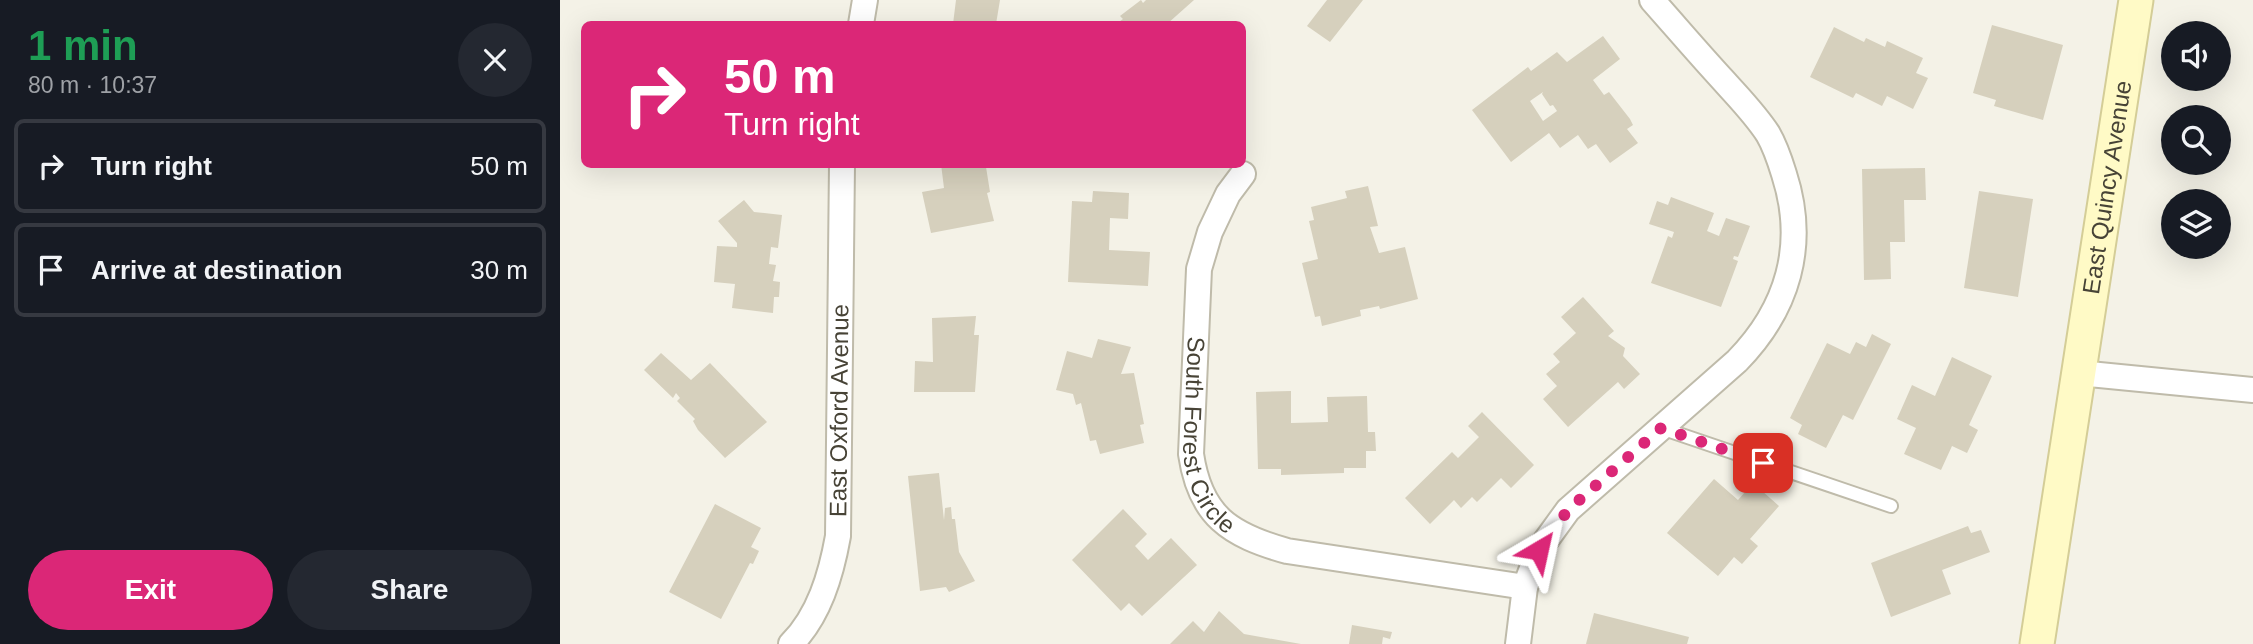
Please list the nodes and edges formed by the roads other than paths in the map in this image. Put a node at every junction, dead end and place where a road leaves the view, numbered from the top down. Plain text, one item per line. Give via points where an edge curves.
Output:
1 (864, 0) edge
2 (1652, 0) edge
3 (2136, 0) edge
4 (861, 21) edge
5 (842, 168) edge
6 (1243, 174) dead end
7 (2079, 373) junction
8 (2253, 390) edge
9 (1661, 428) junction
10 (1891, 506) dead end
11 (1525, 587) junction
12 (791, 644) edge
13 (1518, 644) edge
14 (2037, 644) edge

1 - 4 street
2 - 9 street via 1769,136 1793,212 1790,275 1775,312 1757,341
3 - 7 street, East Quincy Avenue
5 - 12 street, East Oxford Avenue via 838,536 822,596
6 - 11 street, South Forest Circle via 1210,232 1199,269 1191,454 1207,503 1238,533 1287,551
7 - 8 street
7 - 14 street, East Quincy Avenue
9 - 10 lane
9 - 11 street via 1568,510 1539,550
11 - 13 street

